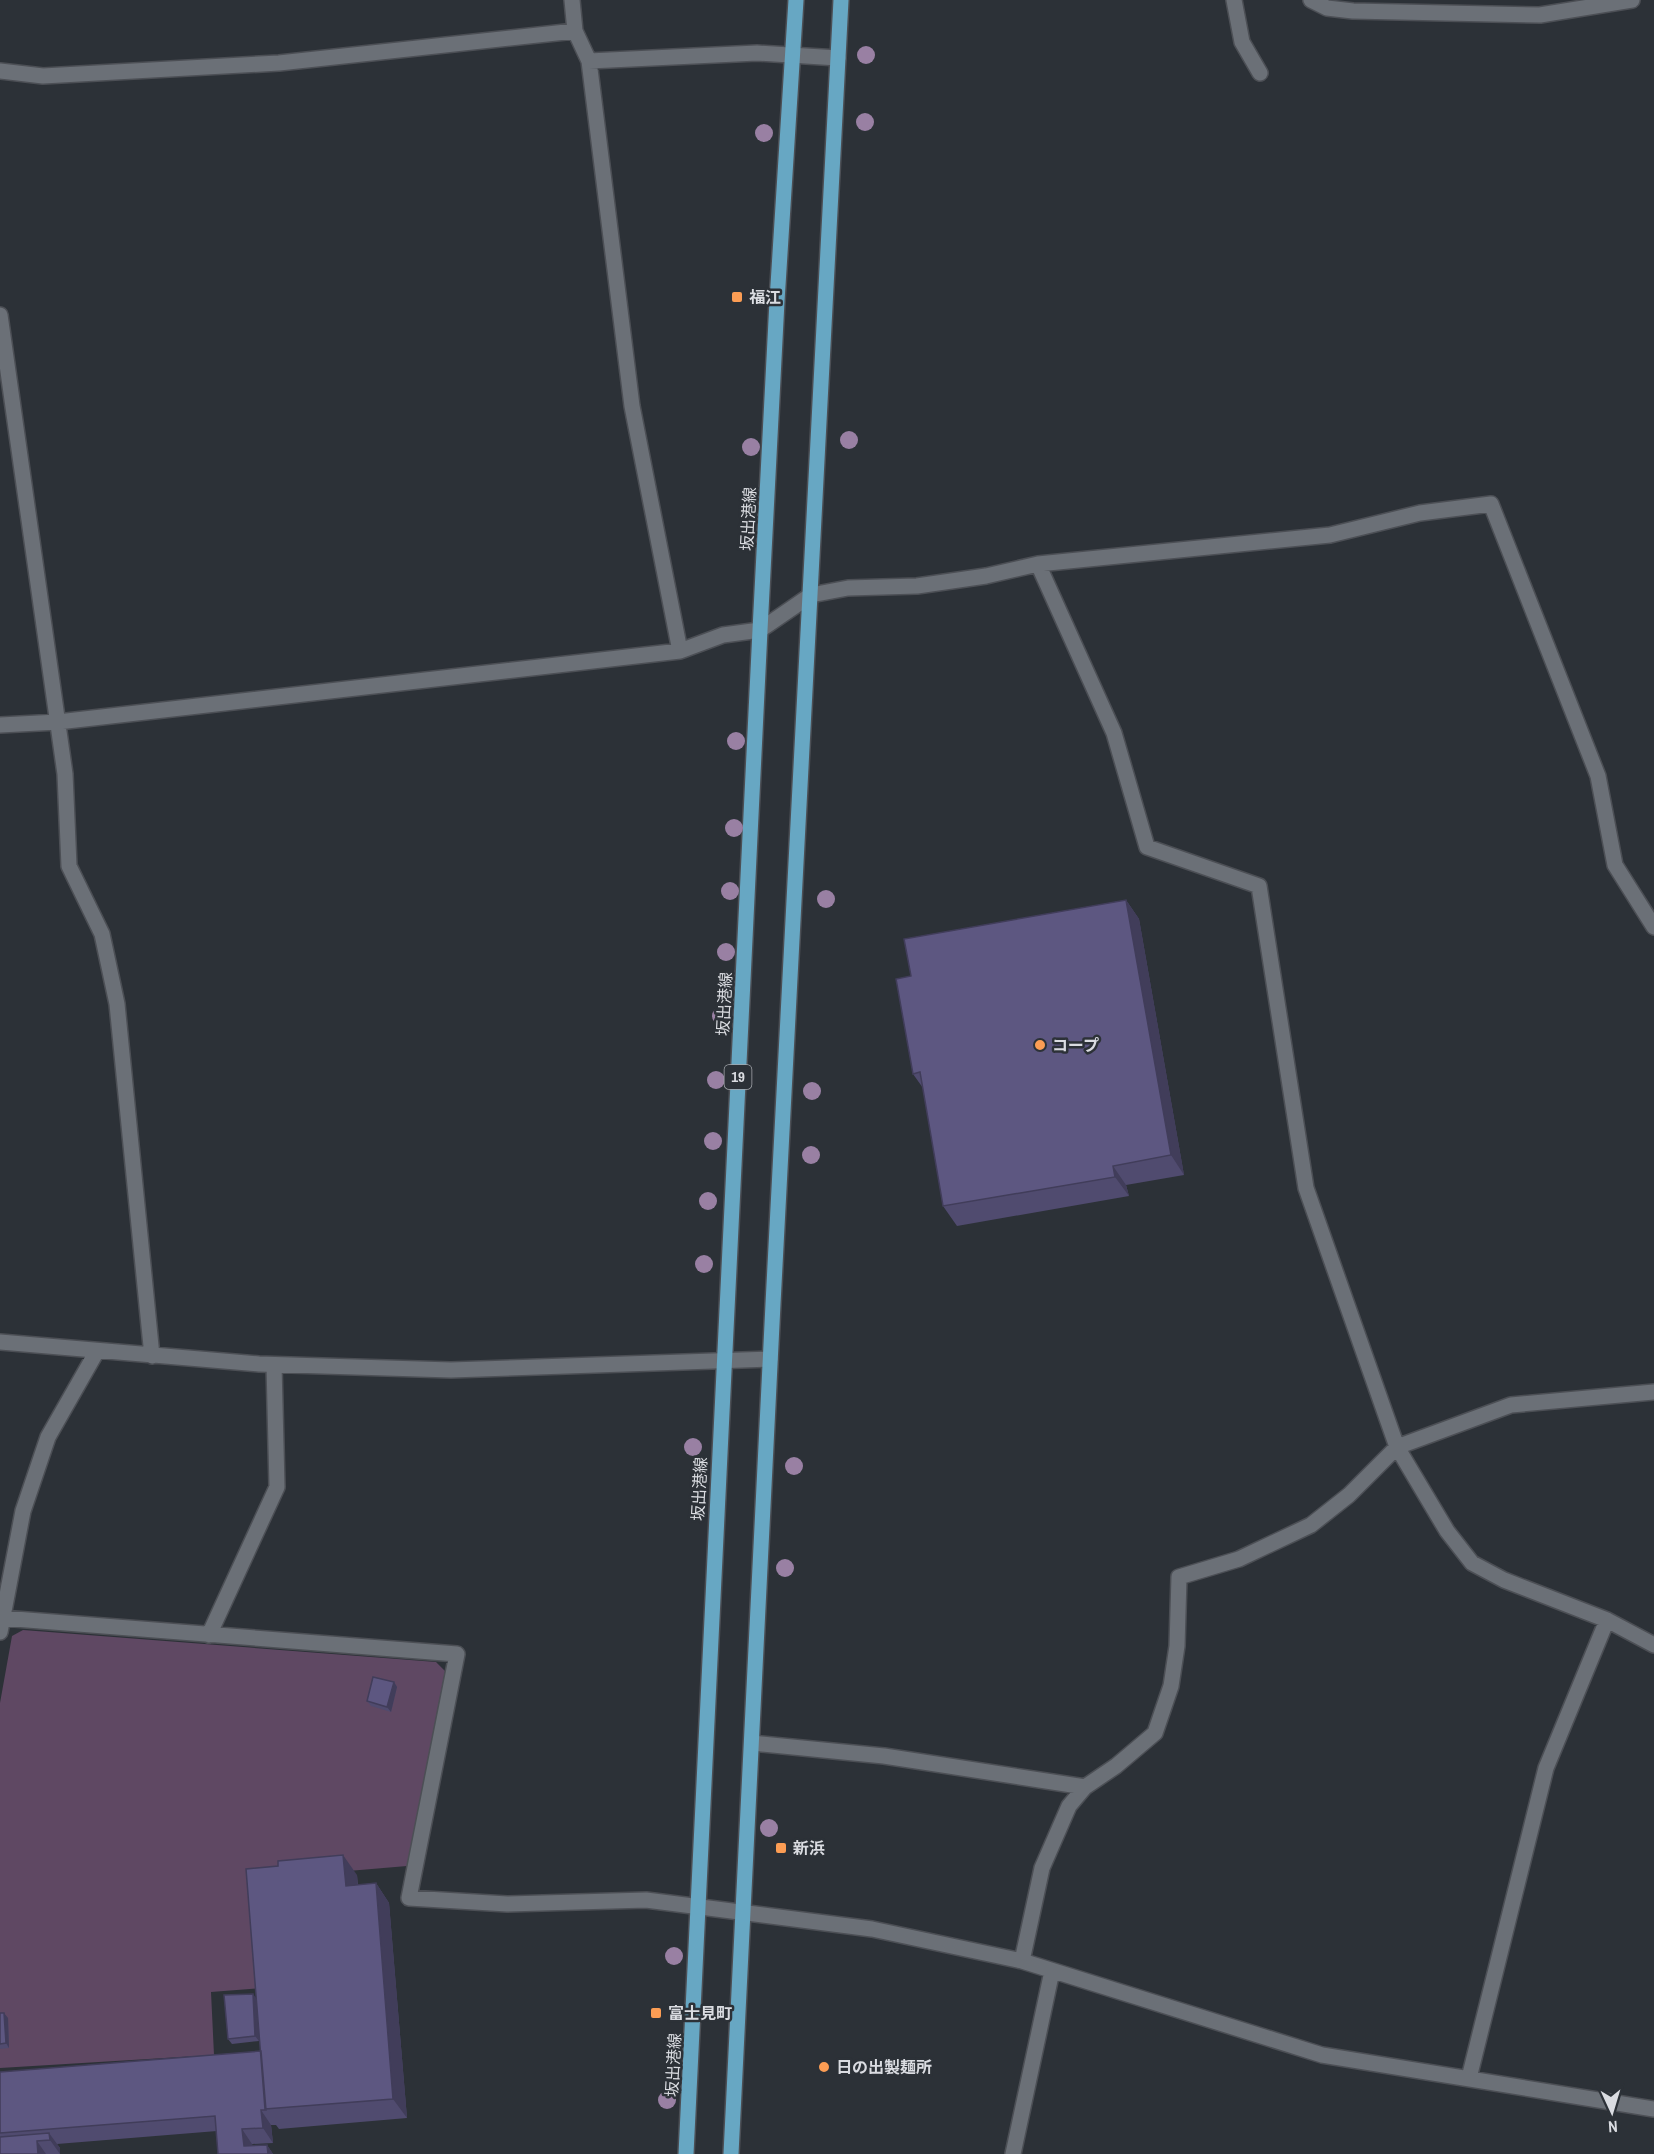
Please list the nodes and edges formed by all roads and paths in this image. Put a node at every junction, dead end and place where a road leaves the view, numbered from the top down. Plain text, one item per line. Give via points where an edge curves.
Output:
1 (572, 0) edge
2 (796, 0) edge
3 (841, 0) edge
4 (1234, 0) edge
5 (1311, 0) edge
6 (1632, 0) edge
7 (575, 31) junction
8 (794, 57) junction
9 (838, 58) junction
10 (590, 61) junction
11 (0, 71) edge
12 (1260, 73) dead end
13 (0, 315) edge
14 (1038, 564) junction
15 (811, 595) junction
16 (760, 630) junction
17 (680, 651) junction
18 (58, 722) junction
19 (0, 725) edge
20 (1654, 927) edge
21 (0, 1342) edge
22 (97, 1351) junction
23 (152, 1356) junction
24 (770, 1359) junction
25 (724, 1360) junction
26 (274, 1365) junction
27 (1654, 1392) edge
28 (1397, 1447) junction
29 (1607, 1620) junction
30 (1, 1625) edge
31 (208, 1635) junction
32 (1654, 1645) edge
33 (752, 1743) junction
34 (1084, 1787) junction
35 (697, 1907) junction
36 (743, 1913) junction
37 (1022, 1961) junction
38 (1052, 1971) junction
39 (1469, 2078) junction
40 (1654, 2109) edge
41 (686, 2154) edge
42 (731, 2154) edge
43 (1012, 2154) edge

1 - 7 street
2 - 8 main road, 坂出港線 / 19
3 - 9 main road
4 - 12 street via 1242,42
5 - 6 street via 1327,8 1353,11 1540,15
7 - 10 street
7 - 11 street via 279,63 43,76
8 - 9 street
8 - 10 street via 757,53
8 - 16 main road, 坂出港線 / 19
9 - 15 main road
10 - 17 street via 632,406
13 - 18 street
14 - 15 street via 940,583 848,588
14 - 20 street via 1330,535 1420,513 1491,504 1598,776 1615,865
14 - 28 street via 1114,733 1147,847 1259,886 1306,1188
15 - 16 street
15 - 24 main road
16 - 17 street via 723,635
16 - 25 main road, 坂出港線 / 19
17 - 18 street
18 - 19 street
18 - 23 street via 65,774 69,866 102,934 117,1004
21 - 22 street
22 - 23 street
22 - 30 street via 48,1437 23,1511
23 - 26 street
24 - 25 street
24 - 33 main road
25 - 26 street via 451,1370
25 - 35 main road, 坂出港線 / 19
26 - 31 street via 277,1487
27 - 28 street via 1511,1405
28 - 29 street via 1447,1531 1472,1563 1504,1580
28 - 34 street via 1349,1495 1311,1525 1239,1559 1179,1577 1178,1646 1171,1686 1155,1734
29 - 32 street
29 - 39 street via 1546,1768
30 - 31 street
31 - 35 street via 457,1653 408,1898 507,1904 646,1900
33 - 34 street via 884,1756
33 - 36 main road
34 - 37 street via 1070,1806 1042,1868
35 - 36 street
35 - 41 main road, 坂出港線 / 19
36 - 37 street via 872,1929
36 - 42 main road
37 - 38 street
38 - 39 street via 1322,2055
38 - 43 street
39 - 40 street

